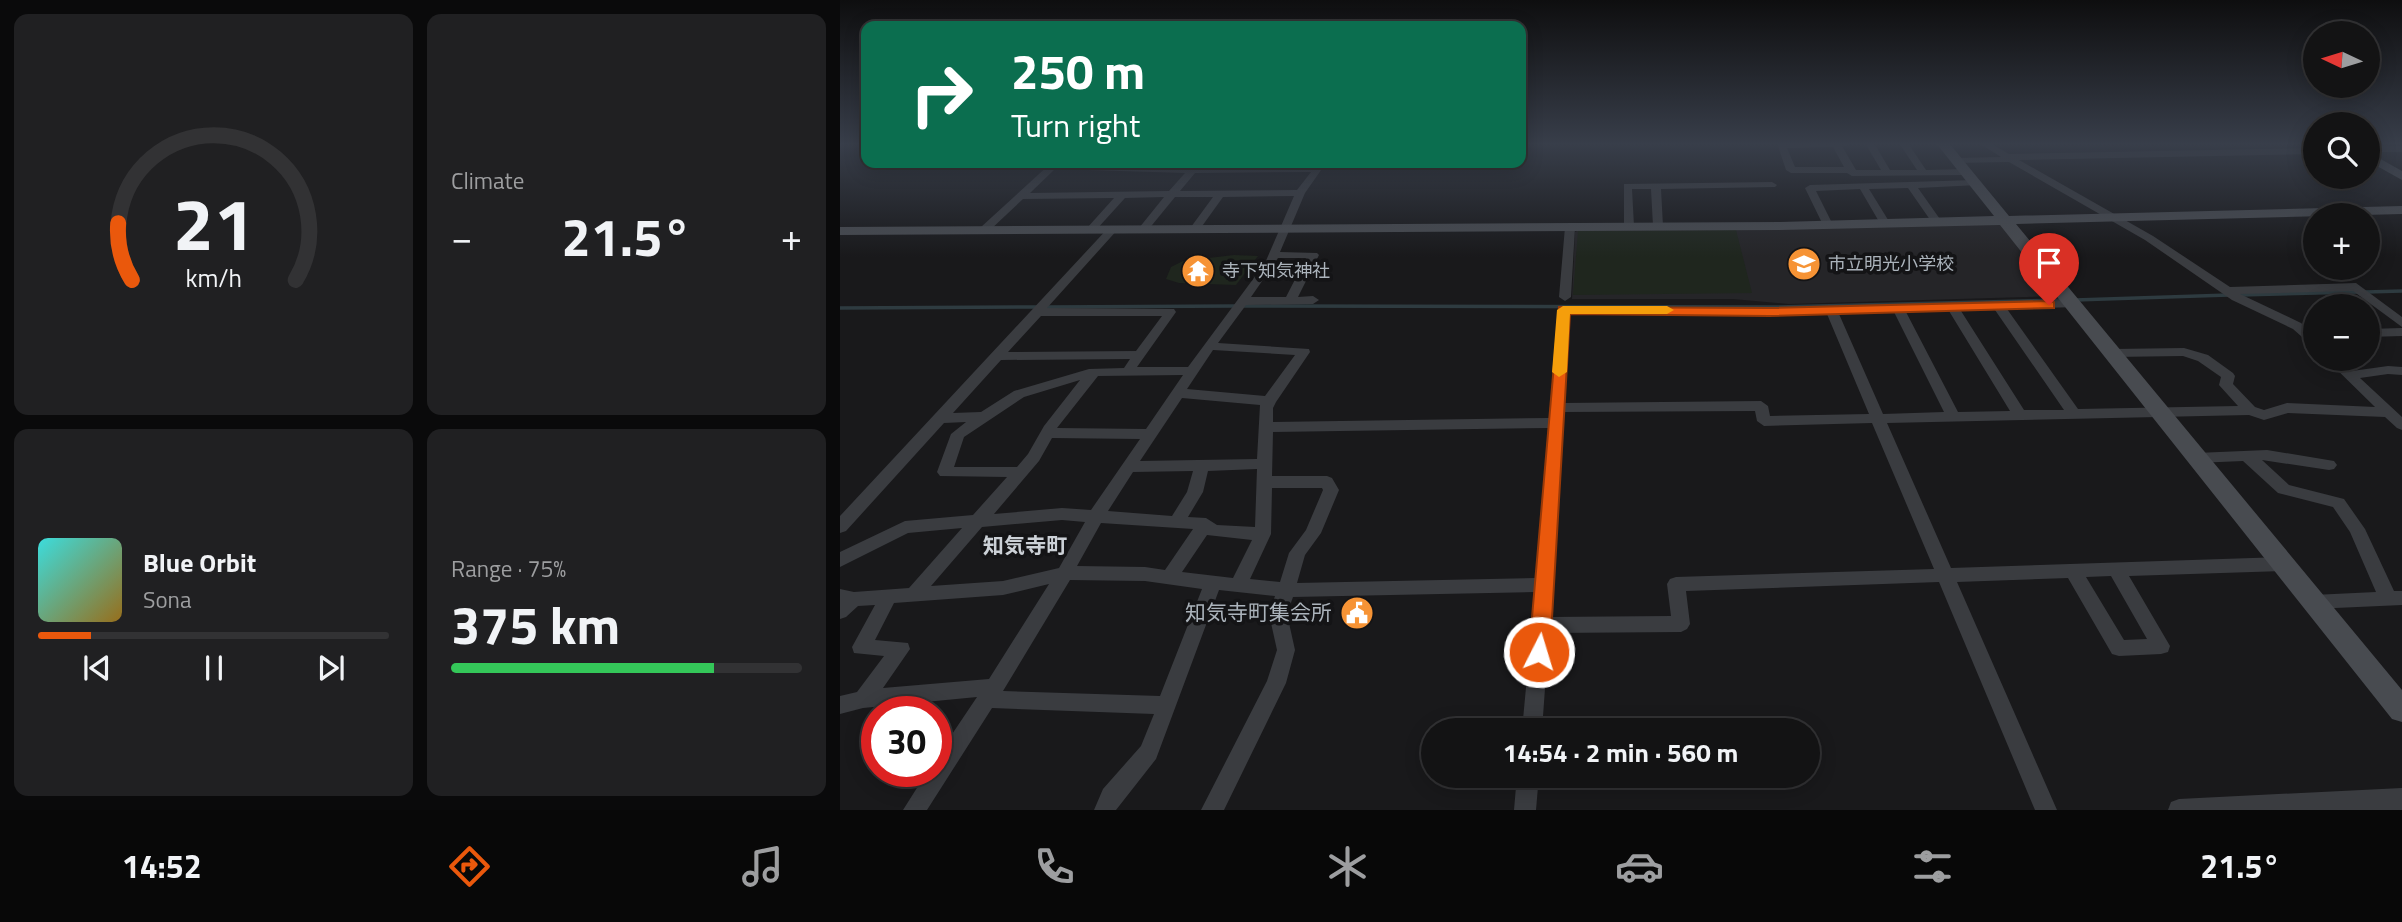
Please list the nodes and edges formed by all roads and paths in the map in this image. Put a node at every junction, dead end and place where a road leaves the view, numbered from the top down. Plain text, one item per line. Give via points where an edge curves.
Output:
1 (1036, 181) edge
2 (1184, 181) edge
3 (1309, 181) edge
4 (1929, 181) edge
5 (1973, 181) edge
6 (2048, 181) edge
7 (1772, 185) dead end
8 (1911, 185) junction
9 (1656, 186) junction
10 (1863, 187) junction
11 (1221, 193) junction
12 (1300, 193) junction
13 (1172, 194) junction
14 (1122, 195) junction
15 (1020, 196) junction
16 (2402, 210) edge
17 (2113, 217) junction
18 (2006, 220) junction
19 (1937, 222) junction
20 (1885, 223) junction
21 (1828, 225) junction
22 (1629, 226) junction
23 (1658, 226) junction
24 (1196, 227) junction
25 (1570, 227) junction
26 (1092, 228) junction
27 (1114, 228) junction
28 (1144, 228) junction
29 (1283, 228) junction
30 (985, 229) junction
31 (840, 231) edge
32 (1274, 256) junction
33 (2230, 294) junction
34 (1565, 297) dead end
35 (1290, 300) junction
36 (1313, 300) dead end
37 (2072, 301) junction
38 (1239, 305) junction
39 (1998, 305) junction
40 (1953, 306) junction
41 (1041, 308) junction
42 (1898, 308) junction
43 (1831, 310) junction
44 (2402, 323) edge
45 (2303, 330) edge
46 (2402, 332) edge
47 (2380, 333) edge
48 (1209, 346) junction
49 (2113, 352) junction
50 (1139, 355) junction
51 (998, 356) junction
52 (1193, 371) junction
53 (2345, 371) edge
54 (2402, 371) edge
55 (1094, 372) junction
56 (1128, 372) junction
57 (2348, 374) junction
58 (1178, 393) junction
59 (1269, 401) junction
60 (2159, 410) junction
61 (2250, 410) junction
62 (2386, 412) junction
63 (2074, 414) junction
64 (2020, 415) junction
65 (1557, 416) junction
66 (984, 417) junction
67 (1954, 417) junction
68 (941, 418) junction
69 (1877, 419) junction
70 (2402, 425) edge
71 (1266, 427) junction
72 (1047, 433) junction
73 (1151, 434) junction
74 (2246, 455) junction
75 (2196, 458) junction
76 (1202, 464) junction
77 (2329, 465) dead end
78 (1128, 467) junction
79 (1020, 472) junction
80 (1265, 473) junction
81 (1096, 516) junction
82 (1178, 520) junction
83 (978, 521) junction
84 (1206, 524) junction
85 (840, 527) edge
86 (1263, 534) junction
87 (841, 562) edge
88 (2283, 564) junction
89 (2116, 570) junction
90 (2073, 571) junction
91 (1065, 573) junction
92 (1944, 576) junction
93 (1169, 577) junction
94 (1213, 583) junction
95 (1238, 585) junction
96 (1544, 585) junction
97 (1286, 590) junction
98 (913, 595) junction
99 (889, 596) junction
100 (847, 598) edge
101 (2395, 598) edge
102 (2313, 602) junction
103 (840, 612) edge
104 (1542, 625) junction
105 (991, 693) junction
106 (865, 696) edge
107 (927, 696) edge
108 (861, 700) edge
109 (840, 705) edge
110 (1167, 705) junction
111 (2402, 710) edge
112 (1533, 718) edge
113 (1527, 788) edge
114 (2402, 799) edge
115 (914, 810) edge
116 (1105, 810) edge
117 (1212, 810) edge
118 (1525, 810) edge
119 (2046, 810) edge
120 (2179, 810) edge

1 - 15 street
2 - 13 street
3 - 12 street
4 - 8 street
5 - 18 street
6 - 17 street
7 - 9 street
8 - 10 street
8 - 19 street
9 - 22 street via 1627,186
9 - 23 street
10 - 20 street
10 - 21 street via 1810,188
11 - 12 street
11 - 13 street
11 - 24 street
12 - 29 street
13 - 14 street
13 - 28 street
14 - 15 street
14 - 26 street
15 - 30 street
16 - 17 street
17 - 18 street
17 - 33 street
18 - 19 street
18 - 37 street
19 - 20 street
20 - 21 street
21 - 23 street
22 - 23 street
22 - 25 street
24 - 28 street
24 - 29 street
25 - 29 street
25 - 34 street
26 - 27 street
26 - 30 street
27 - 28 street
27 - 41 street
29 - 32 street
30 - 31 street
32 - 35 street via 1313,255
32 - 38 street
33 - 44 street via 2356,287
33 - 45 street
35 - 36 street
35 - 38 street
37 - 39 street
37 - 49 street
38 - 48 street
39 - 40 street
39 - 63 street
40 - 42 street
40 - 64 street
41 - 50 street via 1170,312
41 - 51 street
42 - 43 street
42 - 67 street
43 - 65 street via 1563,310
43 - 69 street
46 - 47 street
48 - 52 street
48 - 59 street via 1304,352
49 - 60 street
49 - 61 street via 2184,352 2203,358 2228,376 2226,385
50 - 51 street
50 - 56 street
51 - 68 street
52 - 56 street
52 - 58 street
53 - 57 street
54 - 57 street
55 - 56 street
55 - 66 street via 1019,394
55 - 72 street
57 - 62 street
58 - 59 street
58 - 73 street
59 - 71 street
60 - 61 street
60 - 63 street
60 - 75 street
61 - 62 street via 2264,415 2287,408
62 - 70 street
63 - 64 street
64 - 67 street
65 - 69 street via 1761,406 1764,421
65 - 71 street
65 - 96 street
66 - 68 street
66 - 79 street via 958,434 945,472
67 - 69 street
68 - 85 street
69 - 92 street
71 - 80 street
72 - 73 street
72 - 79 street
73 - 78 street
74 - 75 street
74 - 77 street via 2285,456
74 - 101 street via 2284,489 2338,503
75 - 88 street
76 - 78 street
76 - 80 street
76 - 82 street via 1195,492
78 - 81 street
79 - 83 street
80 - 86 street
80 - 97 street via 1327,482 1331,490 1313,533 1297,553
81 - 82 street
81 - 83 street
81 - 91 street
82 - 84 street
83 - 87 street via 905,527
83 - 98 street
84 - 86 street via 1213,531
84 - 93 street
86 - 95 street
88 - 89 street
88 - 102 street
89 - 90 street
89 - 90 street via 2161,646 2119,648
90 - 92 street
91 - 93 street
91 - 98 street via 1003,588
91 - 105 street
92 - 104 street via 1676,584 1681,624
92 - 119 street
93 - 94 street
94 - 95 street
94 - 110 street
95 - 97 street
96 - 97 street
96 - 104 street
97 - 117 street via 1279,614 1286,650 1276,683
98 - 99 street
99 - 100 street
99 - 106 street via 861,647 901,649
100 - 103 street
101 - 102 street
102 - 111 street
104 - 112 street
105 - 107 street
105 - 110 street
105 - 115 street
108 - 109 street
110 - 116 street via 1149,752
113 - 118 street
114 - 120 street

